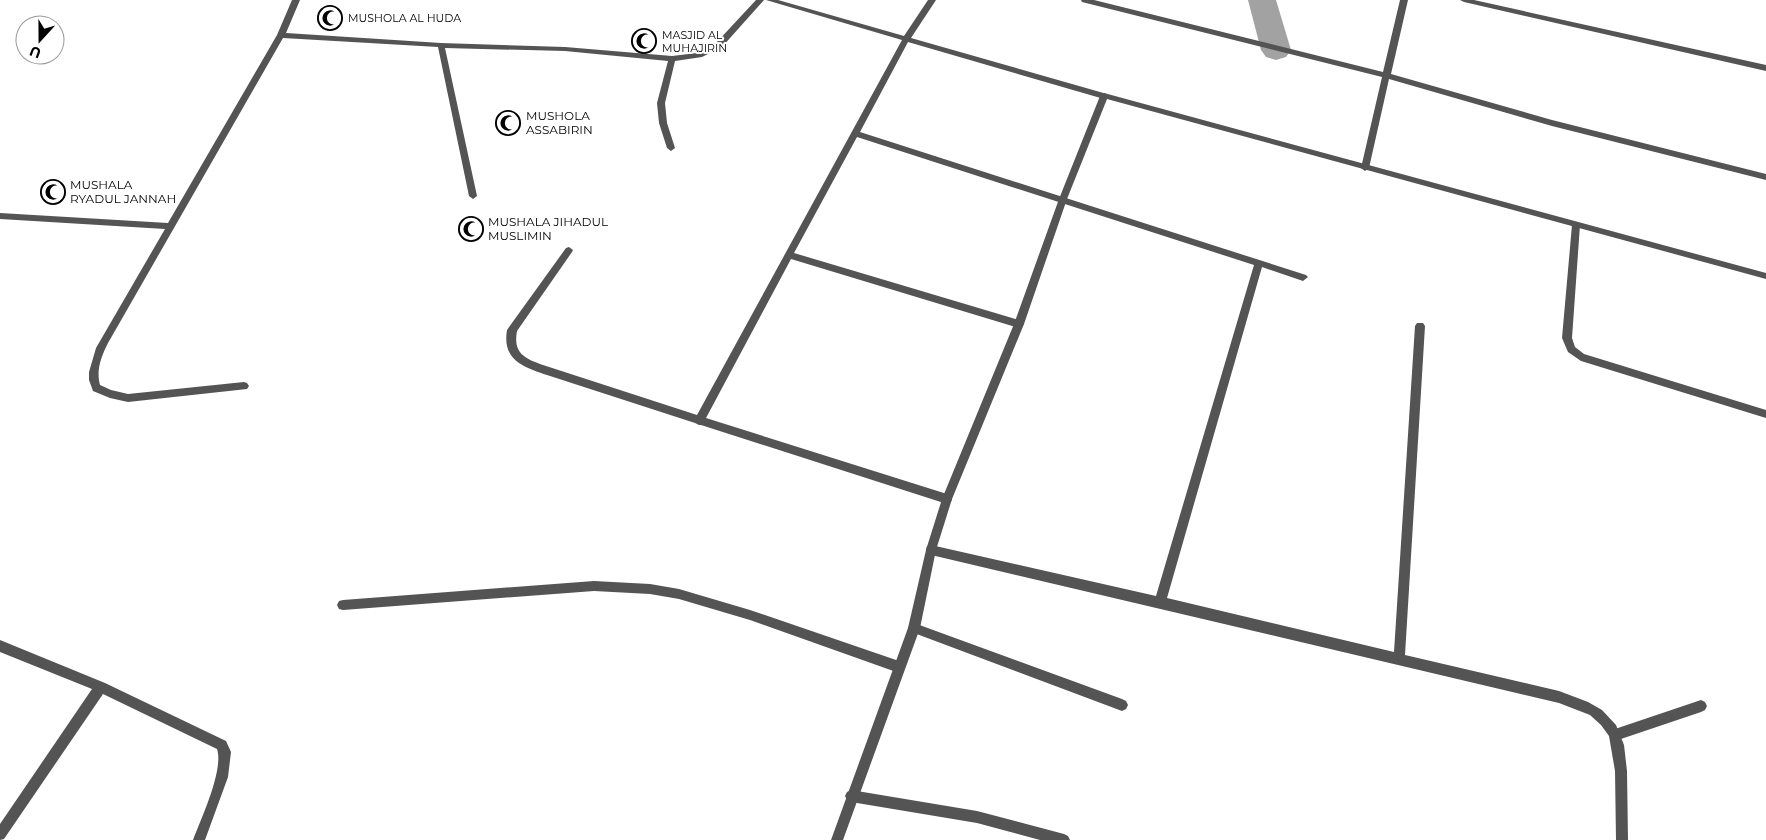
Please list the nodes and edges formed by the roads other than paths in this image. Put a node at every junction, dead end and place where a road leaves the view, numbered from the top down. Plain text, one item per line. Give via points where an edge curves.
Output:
1 (296, 0) edge
2 (760, 0) edge
3 (770, 0) edge
4 (932, 0) edge
5 (1085, 0) edge
6 (1404, 0) edge
7 (1464, 0) edge
8 (281, 35) junction
9 (906, 39) junction
10 (441, 45) junction
11 (672, 59) junction
12 (1766, 68) edge
13 (1387, 76) junction
14 (1104, 96) junction
15 (855, 133) junction
16 (671, 148) dead end
17 (1365, 168) junction
18 (1766, 177) edge
19 (474, 196) dead end
20 (1063, 199) junction
21 (0, 216) edge
22 (1576, 225) junction
23 (170, 226) junction
24 (569, 250) dead end
25 (788, 255) junction
26 (1259, 263) junction
27 (1766, 276) edge
28 (1303, 277) dead end
29 (1019, 324) junction
30 (1420, 326) dead end
31 (244, 386) dead end
32 (1766, 414) edge
33 (698, 420) junction
34 (947, 499) junction
35 (931, 550) junction
36 (1160, 602) junction
37 (343, 605) dead end
38 (914, 628) junction
39 (0, 646) edge
40 (1399, 658) junction
41 (899, 667) junction
42 (101, 686) junction
43 (1122, 705) dead end
44 (1701, 706) dead end
45 (1615, 735) junction
46 (852, 796) junction
47 (0, 835) edge
48 (199, 840) edge
49 (837, 840) edge
50 (1064, 840) edge
51 (1622, 840) edge

1 - 8 street
2 - 11 street via 719,46 699,55
3 - 9 street
4 - 9 street
5 - 13 street
6 - 13 street
7 - 12 street
8 - 10 street
8 - 23 street
9 - 14 street
9 - 15 street
10 - 11 street via 565,49
10 - 19 street
11 - 16 street via 661,103
13 - 17 street
13 - 18 street via 1552,123
14 - 17 street
14 - 20 street
15 - 20 street
15 - 25 street
17 - 22 street
20 - 26 street
20 - 29 street
21 - 23 street
22 - 27 street
22 - 32 street via 1567,338 1574,353
23 - 31 street via 97,354 93,371 96,388 128,398
24 - 33 street via 512,330 509,339 512,350 532,366
25 - 29 street
25 - 33 street
26 - 28 street
26 - 36 street
29 - 34 street
30 - 40 street
33 - 34 street
34 - 35 street
35 - 36 street
35 - 38 street
36 - 40 street
37 - 41 street via 594,586 650,589 750,615
38 - 41 street
38 - 43 street
39 - 42 street
40 - 45 street via 1558,697 1596,713
41 - 46 street
42 - 47 street
42 - 48 street via 225,748 222,776
44 - 45 street
45 - 51 street via 1620,761
46 - 49 street
46 - 50 street via 977,817

